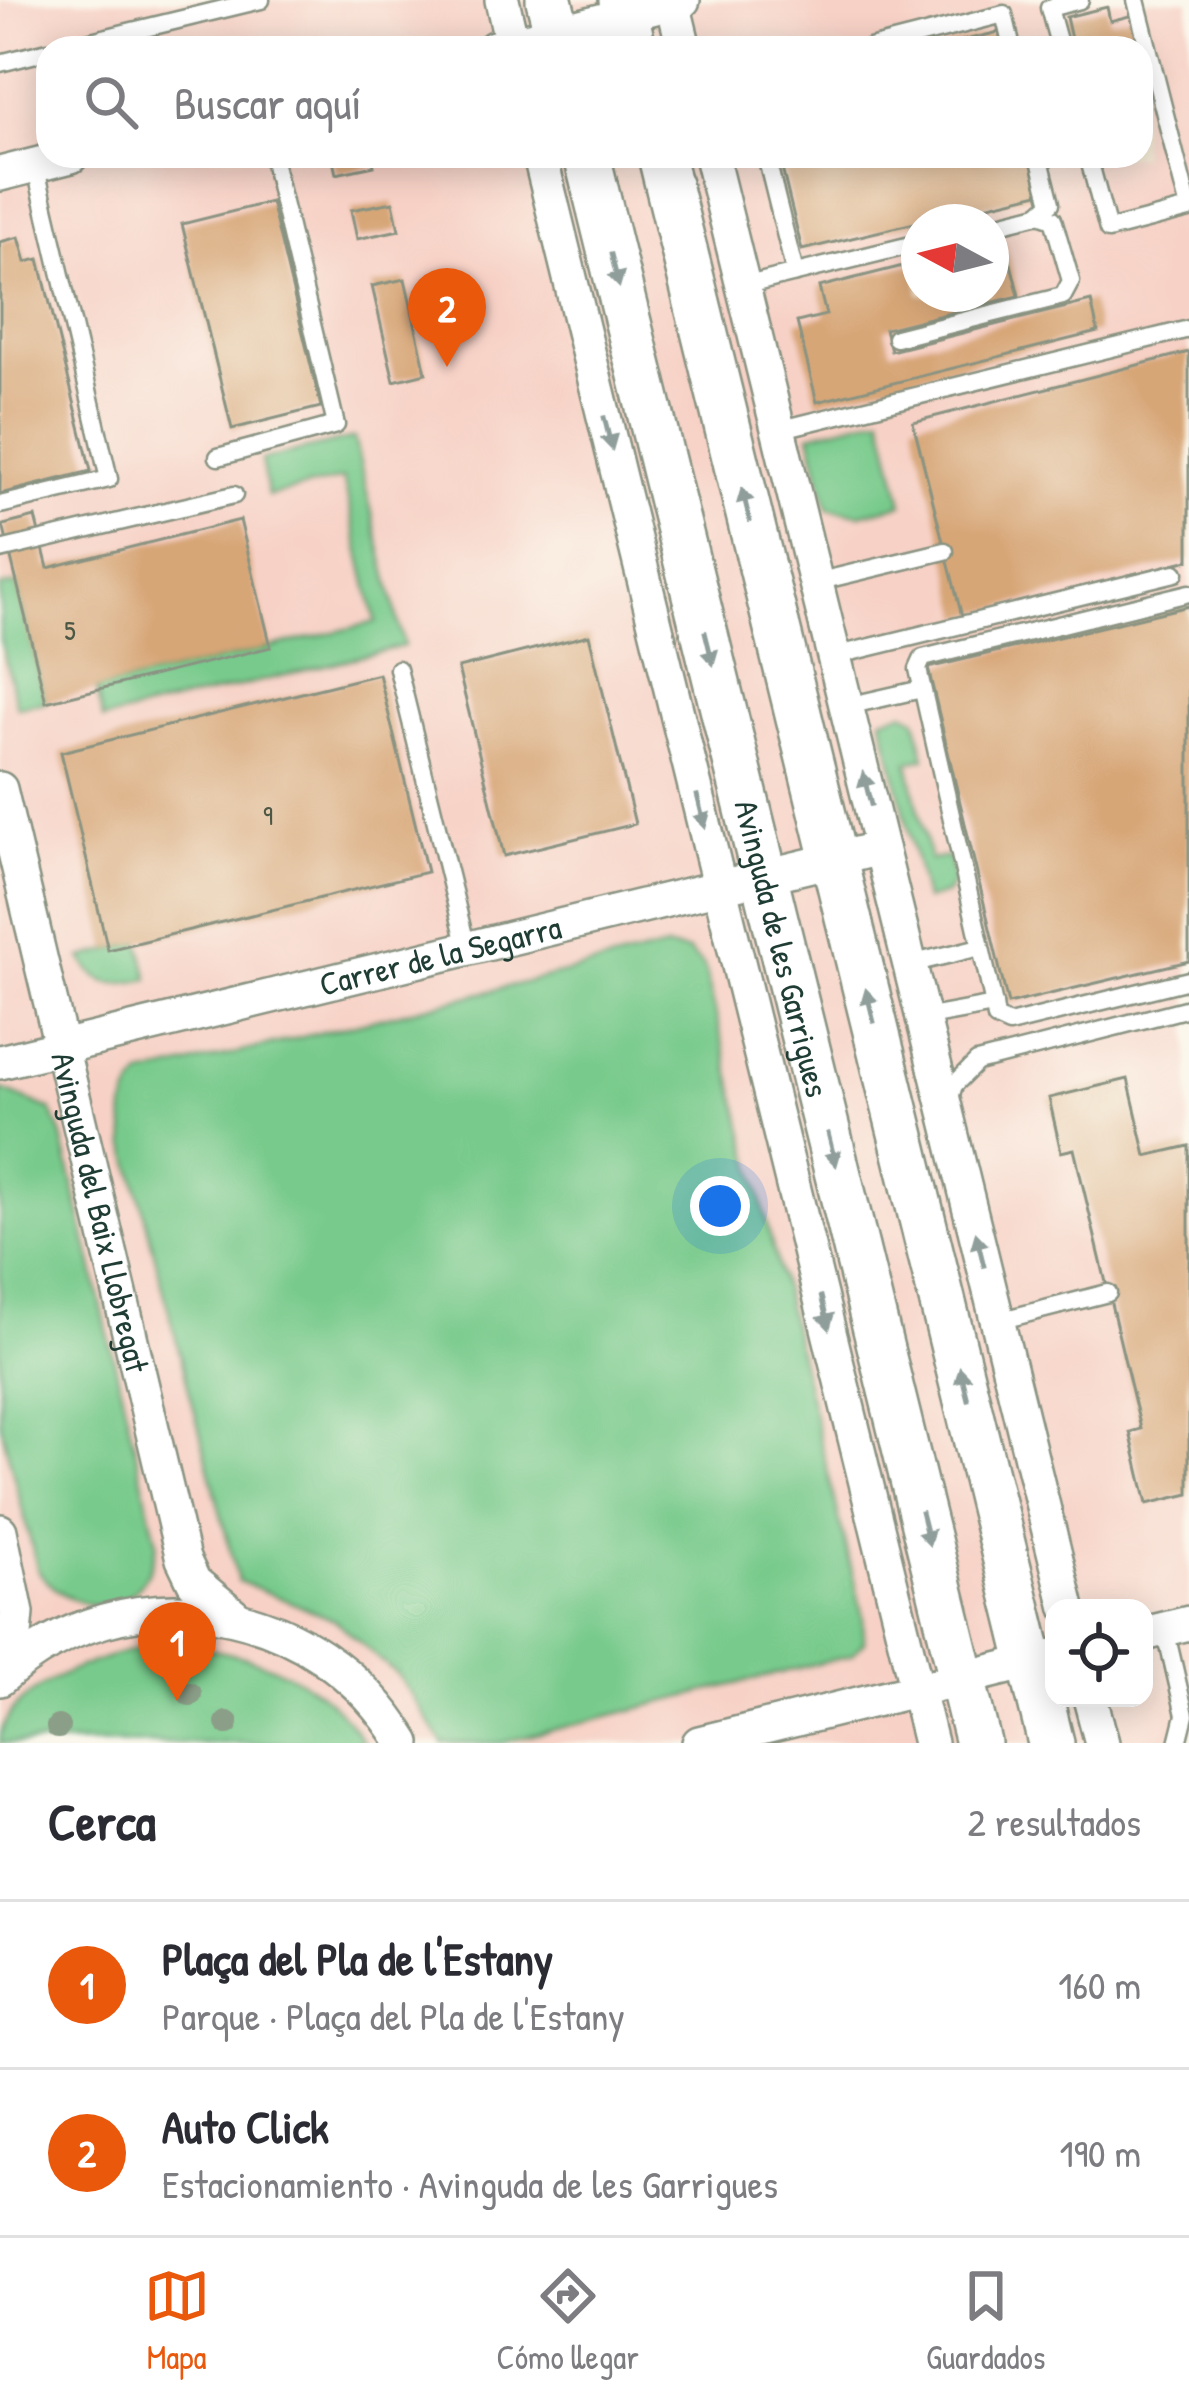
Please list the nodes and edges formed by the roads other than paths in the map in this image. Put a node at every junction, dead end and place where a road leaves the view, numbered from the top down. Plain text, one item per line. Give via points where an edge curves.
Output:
1 (261, 0) edge
2 (502, 0) edge
3 (1080, 0) edge
4 (1136, 0) edge
5 (678, 1) edge
6 (627, 21) edge
7 (556, 27) edge
8 (112, 36) edge
9 (505, 36) edge
10 (682, 36) edge
11 (917, 36) edge
12 (1009, 36) edge
13 (1057, 36) edge
14 (1145, 36) edge
15 (36, 54) edge
16 (0, 63) edge
17 (1153, 67) edge
18 (35, 165) joint
19 (275, 168) edge
20 (543, 168) edge
21 (590, 168) edge
22 (664, 168) edge
23 (714, 168) edge
24 (769, 168) edge
25 (1042, 168) edge
26 (1091, 168) edge
27 (0, 174) edge
28 (1039, 214) junction
29 (1009, 222) edge
30 (901, 247) edge
31 (795, 273) junction
32 (743, 286) junction
33 (1189, 329) edge
34 (896, 338) dead end
35 (778, 430) junction
36 (218, 458) dead end
37 (234, 495) dead end
38 (0, 505) edge
39 (0, 550) edge
40 (945, 551) dead end
41 (1175, 573) dead end
42 (816, 582) junction
43 (1189, 593) edge
44 (834, 656) junction
45 (398, 669) dead end
46 (922, 688) junction
47 (847, 706) junction
48 (0, 789) edge
49 (881, 848) junction
50 (833, 860) junction
51 (764, 876) junction
52 (720, 887) junction
53 (980, 946) junction
54 (467, 948) junction
55 (910, 964) junction
56 (1189, 980) edge
57 (994, 1005) junction
58 (1189, 1008) edge
59 (923, 1018) junction
60 (62, 1046) junction
61 (0, 1062) edge
62 (946, 1110) junction
63 (1108, 1293) dead end
64 (998, 1321) junction
65 (0, 1532) edge
66 (1066, 1599) edge
67 (234, 1615) junction
68 (1166, 1628) edge
69 (1042, 1659) edge
70 (6, 1674) edge
71 (962, 1679) junction
72 (918, 1690) junction
73 (1092, 1707) edge
74 (1187, 1714) edge
75 (404, 1743) edge
76 (699, 1743) edge
77 (930, 1743) edge
78 (978, 1743) edge
79 (1051, 1743) edge
80 (1102, 1743) edge
81 (1178, 1743) edge

1 - 8 lane
2 - 9 street
3 - 13 lane via 1049,8
4 - 14 lane
5 - 6 street
5 - 10 street
6 - 7 street
11 - 12 lane via 1004,14
15 - 16 lane
17 - 26 lane via 1189,209 1108,230
18 - 27 street
18 - 38 lane via 109,479
19 - 36 lane via 336,425
20 -> 52 street, Avinguda de les Garrigues
21 -> 51 street, Avinguda de les Garrigues
50 -> 22 street
23 - 32 street
24 - 31 lane
25 - 28 lane via 1051,203
28 - 29 lane
28 - 34 lane via 1053,219 1070,281 1063,296
30 - 31 lane
31 - 32 lane
32 - 35 street
33 - 35 lane
35 - 42 street
37 - 39 lane
40 - 42 lane
41 - 44 lane
42 - 44 street
43 - 46 lane via 923,658
44 - 47 street
45 - 54 lane
46 - 47 lane
46 - 53 lane
49 -> 47 street
48 - 60 street, Avinguda del Baix Llobregat
49 - 50 street, Carrer de la Segarra
49 - 55 street
50 - 51 street, Carrer de la Segarra
69 -> 50 street
51 - 52 street, Carrer de la Segarra
51 -> 71 street, Avinguda de les Garrigues
52 - 54 street, Carrer de la Segarra
52 -> 72 street, Avinguda de les Garrigues
53 - 55 lane
53 - 57 lane
54 - 60 street, Carrer de la Segarra
55 - 59 street
56 - 57 lane via 1009,1024 996,1018
57 - 59 lane
58 - 62 lane via 977,1062 954,1085
59 - 62 street
60 - 61 street, Carrer de la Segarra
60 - 67 street, Avinguda del Baix Llobregat via 183,1559 194,1582
64 -> 62 street
63 - 64 lane
64 - 66 street
65 - 70 street via 17,1613
67 - 70 street via 160,1609 101,1620 53,1640
67 - 75 street via 334,1661
68 - 74 lane
69 - 71 street
69 - 79 street
71 - 72 street
71 - 78 street, Avinguda de les Garrigues
72 - 76 street
72 - 77 street, Avinguda de les Garrigues
73 - 80 street
74 - 81 lane

